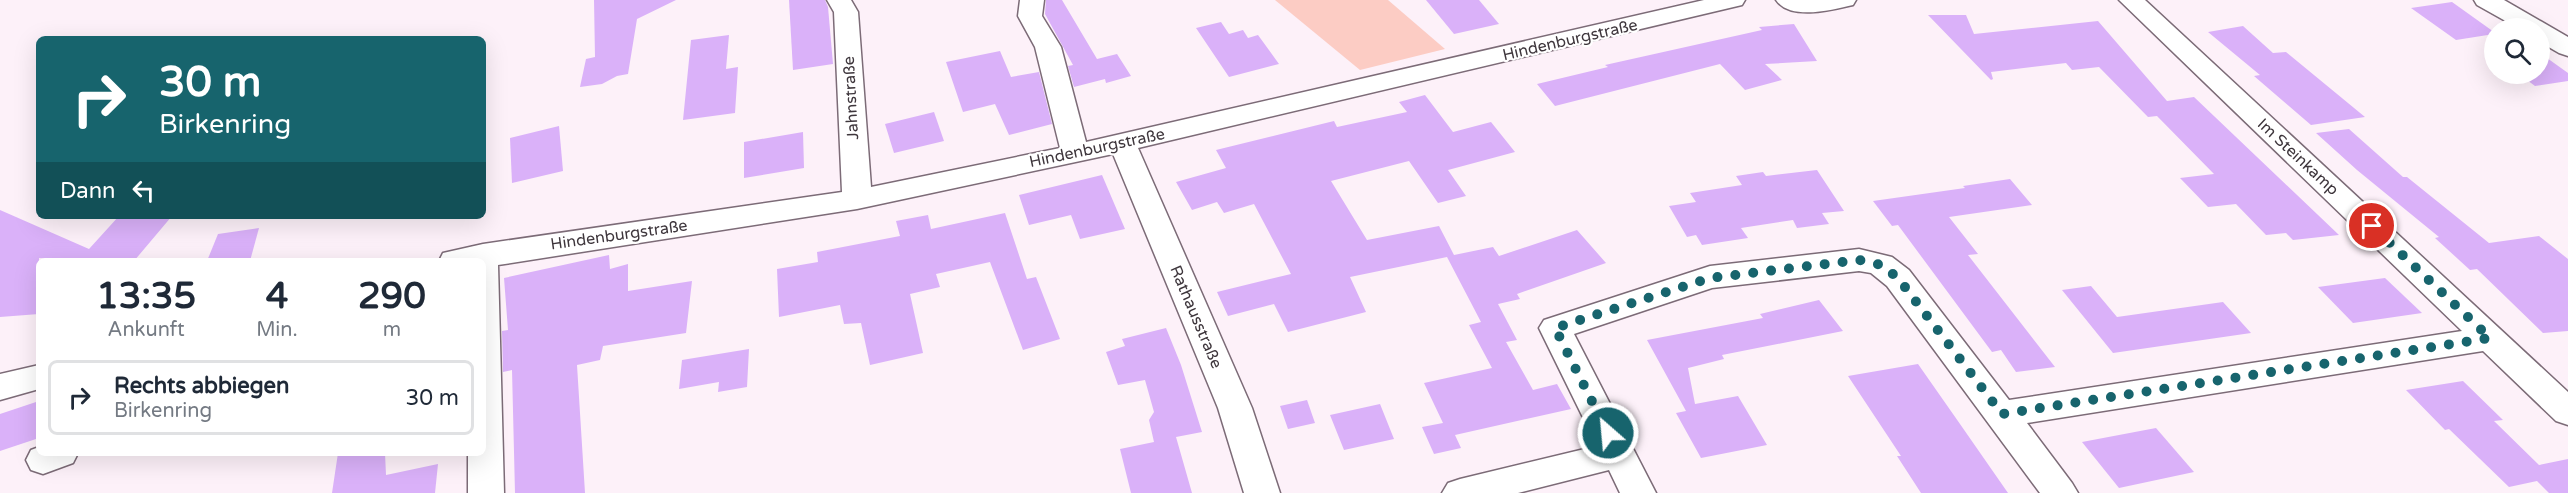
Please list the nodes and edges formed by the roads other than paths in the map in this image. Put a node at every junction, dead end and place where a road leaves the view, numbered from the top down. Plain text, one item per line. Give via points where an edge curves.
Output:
1 (839, 0) edge
2 (1032, 0) edge
3 (1733, 0) edge
4 (1788, 0) edge
5 (1844, 0) edge
6 (2131, 0) edge
7 (2486, 0) edge
8 (2518, 18) edge
9 (2550, 37) edge
10 (2568, 48) edge
11 (1122, 143) junction
12 (1075, 154) junction
13 (857, 199) junction
14 (469, 258) edge
15 (2490, 338) junction
16 (36, 378) edge
17 (0, 387) edge
18 (2568, 412) edge
19 (2002, 414) junction
20 (1618, 454) junction
21 (483, 456) edge
22 (486, 493) edge
23 (1262, 493) edge
24 (1460, 493) edge
25 (1638, 493) edge
26 (2060, 493) edge

1 - 13 street, Jahnstraße via 846,12
2 - 12 street via 1030,16 1048,47
3 - 11 street, Hindenburgstraße
4 - 5 street via 1800,5
6 - 15 street, Im Steinkamp
7 - 8 street
9 - 10 street
11 - 12 street, Hindenburgstraße
11 - 23 street, Rathausstraße via 1235,408
12 - 13 street, Hindenburgstraße
13 - 14 street, Hindenburgstraße
15 - 18 street, Im Steinkamp
15 - 19 street
16 - 17 street
19 - 20 street via 1898,278 1881,265 1859,260 1710,278 1555,328
19 - 26 street
20 - 24 street
20 - 25 street
21 - 22 street

